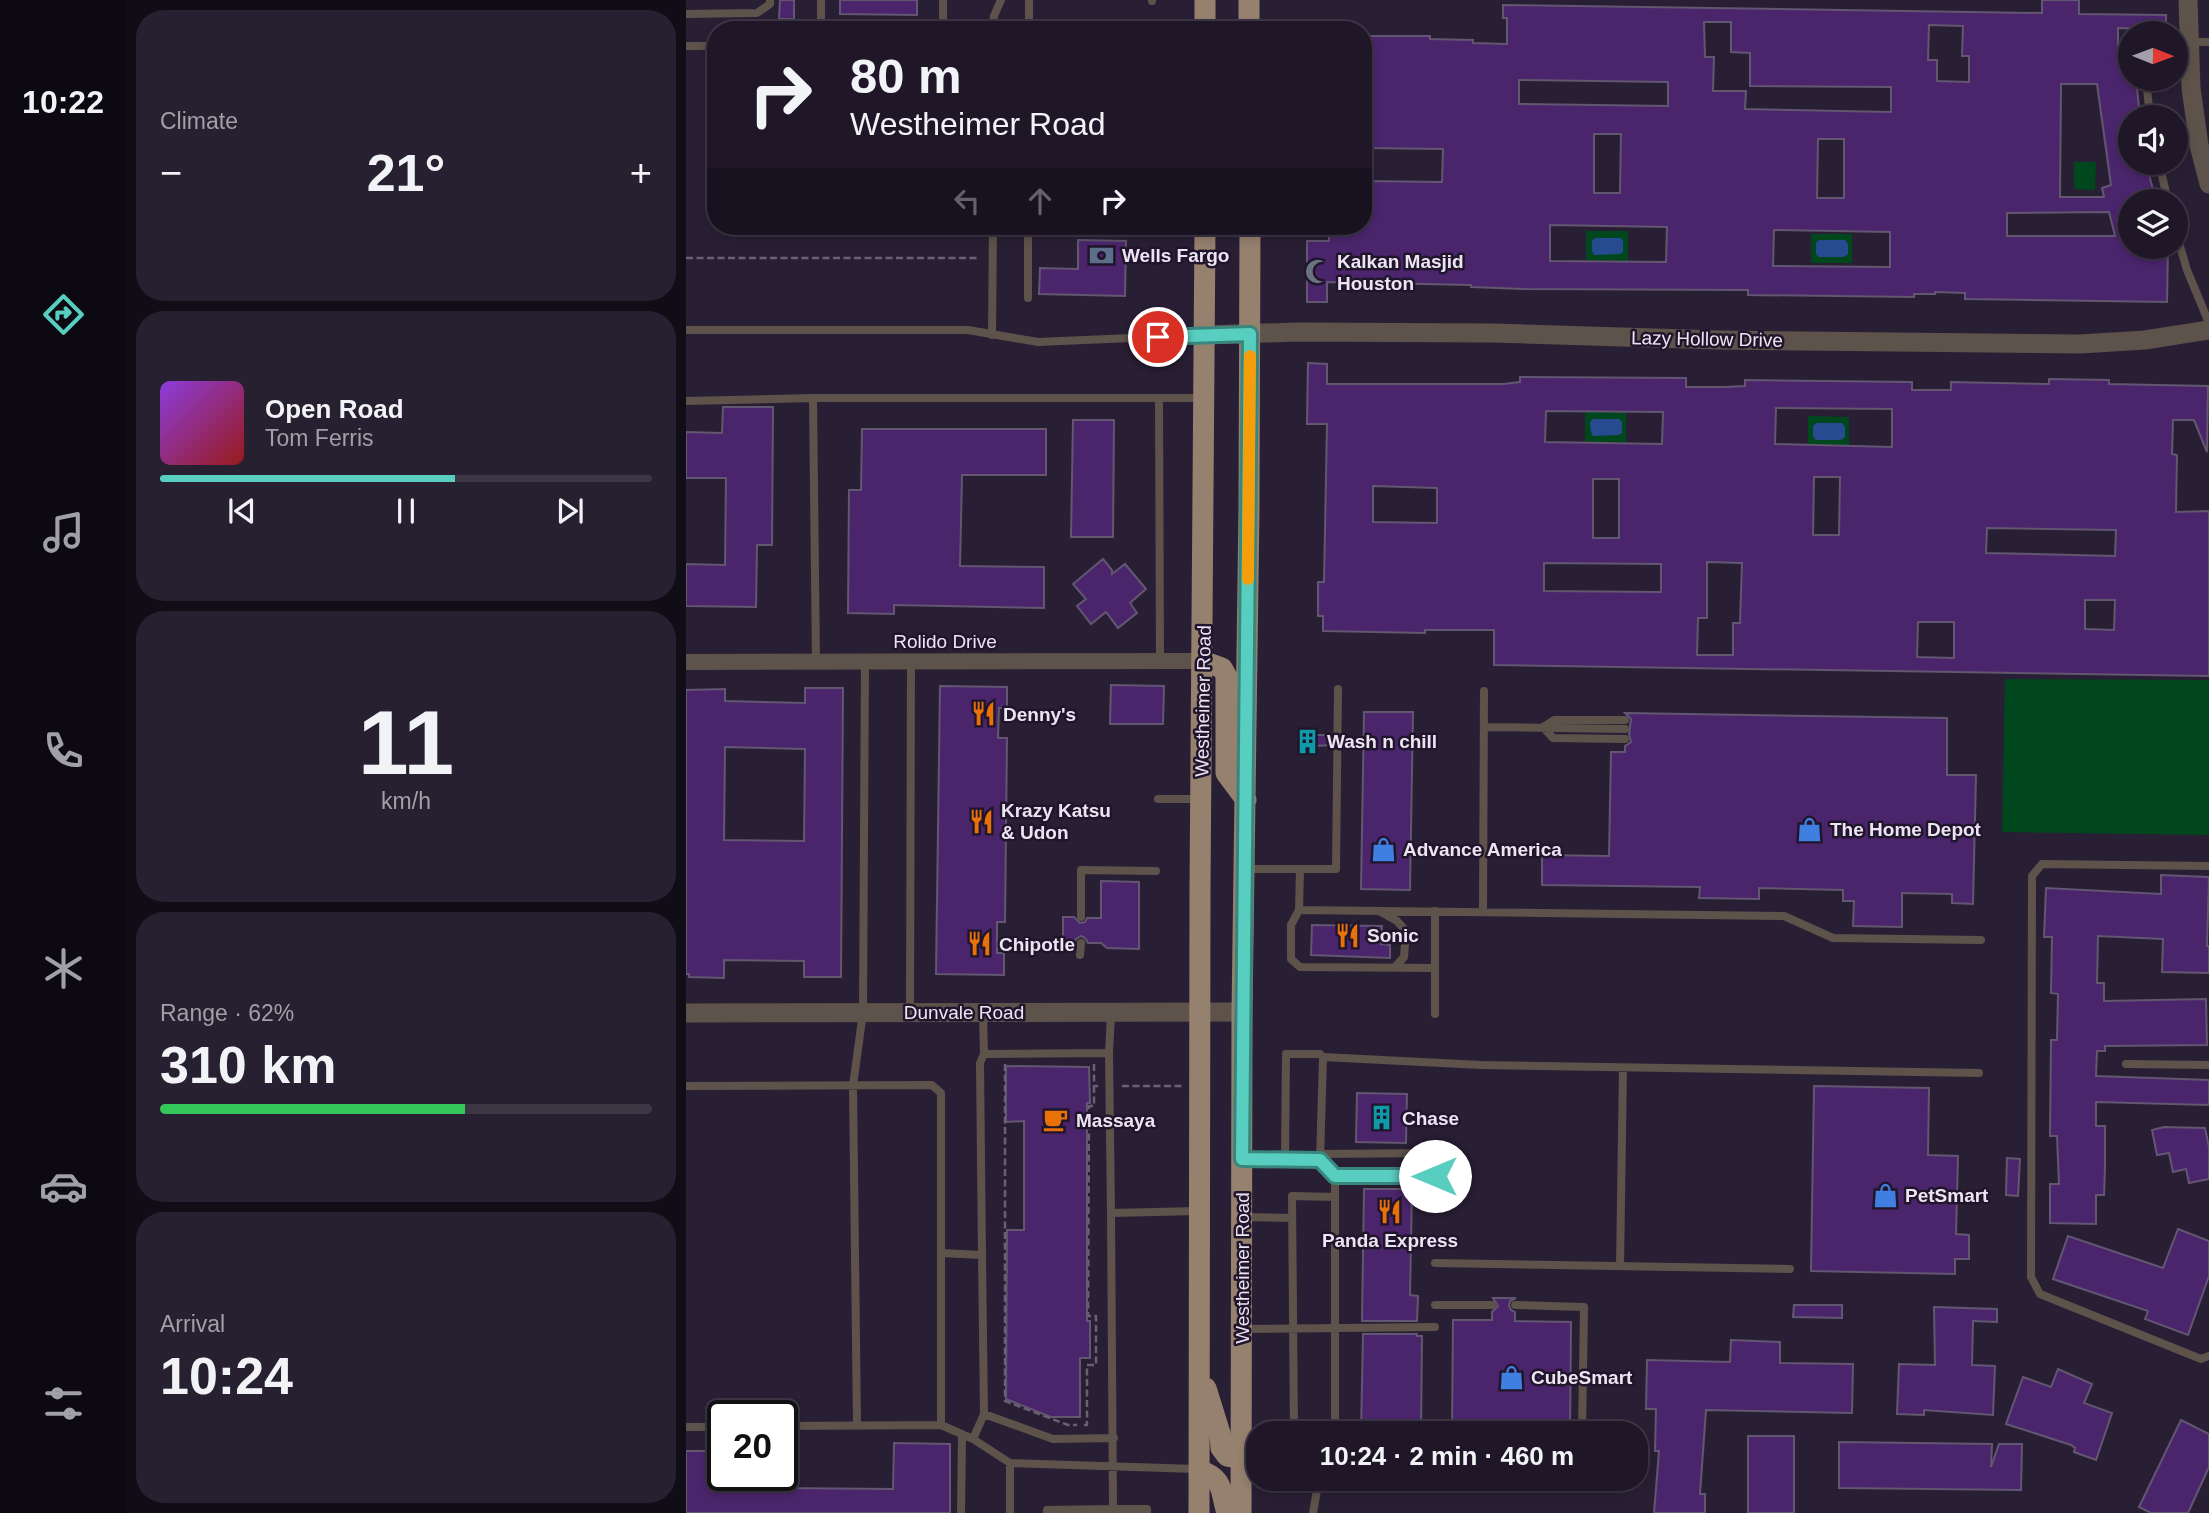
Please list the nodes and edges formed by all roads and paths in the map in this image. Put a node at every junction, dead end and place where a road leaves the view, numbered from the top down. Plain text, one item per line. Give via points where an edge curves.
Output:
1 (769, 0) edge
2 (821, 0) edge
3 (943, 0) edge
4 (1001, 0) edge
5 (1029, 0) edge
6 (1205, 0) edge
7 (1249, 0) edge
8 (2188, 0) edge
9 (686, 14) edge
10 (821, 21) edge
11 (943, 21) edge
12 (993, 21) edge
13 (1029, 21) edge
14 (1205, 21) edge
15 (1249, 21) edge
16 (2200, 42) edge
17 (686, 46) edge
18 (707, 46) edge
19 (2209, 184) edge
20 (993, 235) edge
21 (1028, 235) edge
22 (1205, 235) edge
23 (1250, 235) edge
24 (686, 258) edge
25 (993, 258) junction
26 (2184, 259) edge
27 (1028, 298) dead end
28 (2209, 323) edge
29 (686, 330) edge
30 (2209, 330) edge
31 (1250, 334) junction
32 (992, 335) junction
33 (1205, 335) junction
34 (813, 398) junction
35 (1158, 398) junction
36 (1204, 398) junction
37 (686, 401) edge
38 (1160, 661) junction
39 (1203, 661) junction
40 (686, 662) edge
41 (864, 662) junction
42 (816, 663) junction
43 (911, 663) junction
44 (1338, 689) dead end
45 (1484, 691) dead end
46 (1625, 724) dead end
47 (1484, 727) junction
48 (1543, 727) junction
49 (1625, 739) dead end
50 (1158, 799) dead end
51 (1202, 799) junction
52 (1246, 800) junction
53 (2209, 866) edge
54 (1245, 869) junction
55 (1300, 869) junction
56 (1156, 871) dead end
57 (1299, 910) junction
58 (1379, 910) junction
59 (1435, 911) junction
60 (1483, 911) junction
61 (1081, 918) dead end
62 (1980, 940) dead end
63 (1081, 943) dead end
64 (1080, 955) dead end
65 (1395, 967) junction
66 (1435, 968) junction
67 (863, 1012) junction
68 (910, 1012) junction
69 (983, 1012) junction
70 (1111, 1012) junction
71 (1199, 1012) junction
72 (1242, 1012) junction
73 (686, 1013) edge
74 (1435, 1014) dead end
75 (1110, 1053) junction
76 (984, 1054) junction
77 (1322, 1057) junction
78 (1005, 1062) dead end
79 (1094, 1062) dead end
80 (2126, 1064) dead end
81 (2209, 1065) edge
82 (1623, 1068) junction
83 (1979, 1073) dead end
84 (686, 1086) edge
85 (853, 1086) junction
86 (1094, 1086) junction
87 (1110, 1086) junction
88 (1182, 1086) dead end
89 (1435, 1153) dead end
90 (1320, 1157) junction
91 (1242, 1159) junction
92 (1285, 1159) junction
93 (1335, 1176) junction
94 (1435, 1176) dead end
95 (1335, 1197) junction
96 (1199, 1211) junction
97 (1111, 1213) junction
98 (1242, 1217) junction
99 (1292, 1218) junction
100 (941, 1253) junction
101 (982, 1255) junction
102 (1435, 1263) dead end
103 (1620, 1266) junction
104 (1790, 1269) dead end
105 (1492, 1304) dead end
106 (1435, 1305) dead end
107 (1515, 1305) dead end
108 (1435, 1327) dead end
109 (1335, 1328) junction
110 (1241, 1329) junction
111 (1293, 1329) junction
112 (2209, 1356) edge
113 (1199, 1366) junction
114 (984, 1414) junction
115 (1294, 1421) edge
116 (1335, 1421) edge
117 (1582, 1421) edge
118 (941, 1425) junction
119 (798, 1426) edge
120 (857, 1426) junction
121 (686, 1427) edge
122 (707, 1427) edge
123 (961, 1434) junction
124 (1114, 1438) junction
125 (973, 1440) junction
126 (1245, 1458) junction
127 (1010, 1463) junction
128 (1113, 1467) junction
129 (1199, 1470) junction
130 (1317, 1491) edge
131 (1114, 1509) junction
132 (961, 1513) edge
133 (1010, 1513) edge
134 (1047, 1513) edge
135 (1147, 1513) edge
136 (1199, 1513) edge
137 (1227, 1513) edge
138 (1241, 1513) edge
139 (1313, 1513) edge

1 - 9 lane via 757,13
2 - 10 lane
3 - 11 lane
4 - 12 lane
5 - 13 lane
6 - 14 main road
7 - 15 main road
8 - 16 street
16 - 19 street via 2192,89
17 - 18 lane
20 - 25 lane
21 - 27 lane
22 - 33 main road, Westheimer Road
23 - 31 main road, Westheimer Road
24 - 25 path
25 - 32 lane
26 - 28 lane
29 - 32 lane via 968,330
30 - 31 street, Lazy Hollow Drive via 2080,344 1481,332
31 - 33 street, Lazy Hollow Drive
31 - 52 main road, Westheimer Road
32 - 33 lane via 1038,342
33 - 36 main road, Westheimer Road
34 - 35 lane
34 - 37 lane
34 - 42 lane
35 - 36 lane
35 - 38 lane
36 - 39 main road, Westheimer Road
38 - 39 street, Rolido Drive
38 - 43 street, Rolido Drive
39 - 51 main road, Westheimer Road
39 - 52 main road via 1222,668 1226,675 1226,773
40 - 42 street, Rolido Drive
41 - 42 street, Rolido Drive
41 - 43 street, Rolido Drive
41 - 67 lane
43 - 68 lane
44 - 55 lane via 1336,869
45 - 47 lane
46 - 48 lane
47 - 48 lane
47 - 60 lane
48 - 49 lane via 1553,738
50 - 51 lane
51 - 71 main road, Westheimer Road
52 - 54 main road, Westheimer Road
53 - 112 lane via 2042,863 2032,876 2031,1264 2031,1277 2040,1294 2201,1359
54 - 55 lane
54 - 72 main road, Westheimer Road
55 - 57 lane
56 - 61 lane via 1081,870
57 - 58 lane
57 - 65 lane via 1291,925 1291,959 1300,967
58 - 59 lane
58 - 65 lane via 1406,931 1404,957
59 - 60 lane
59 - 66 lane
60 - 62 lane via 1784,916 1833,938
63 - 64 lane
65 - 66 lane
66 - 74 lane
67 - 68 street, Dunvale Road
67 - 73 street, Dunvale Road
67 - 85 lane
68 - 69 street, Dunvale Road
69 - 70 street, Dunvale Road
69 - 76 lane
70 - 71 street, Dunvale Road
70 - 75 lane
71 - 72 street, Dunvale Road
71 - 96 main road, Westheimer Road
72 - 91 main road, Westheimer Road
75 - 76 lane
75 - 87 lane
76 - 101 lane via 980,1063
77 - 82 lane
77 - 90 lane via 1317,1119
77 - 92 lane via 1286,1054 1289,1140
78 - 86 path via 1005,1401 1068,1425 1087,1425 1087,1365 1096,1365 1096,1316 1088,1316 1089,1106 1094,1106
79 - 86 path
80 - 81 lane
82 - 83 lane
82 - 103 lane
84 - 85 lane
85 - 100 lane via 932,1085 941,1093
85 - 120 lane
86 - 87 path
87 - 88 path
87 - 97 lane
89 - 90 lane
90 - 92 lane
90 - 93 lane
91 - 92 lane
91 - 98 main road, Westheimer Road
93 - 94 lane
93 - 95 lane
95 - 99 lane via 1292,1196
95 - 109 lane
96 - 97 lane
96 - 113 main road, Westheimer Road
97 - 124 lane
98 - 99 lane
98 - 110 main road, Westheimer Road
99 - 111 lane
100 - 101 lane
100 - 118 lane
101 - 114 lane
102 - 103 lane
103 - 104 lane
105 - 106 lane
107 - 117 lane via 1584,1307
108 - 109 lane
109 - 111 lane
109 - 116 lane
110 - 111 lane
110 - 126 main road, Westheimer Road
111 - 115 lane
113 - 126 main road via 1221,1448 1227,1456
113 - 129 main road, Westheimer Road
114 - 124 lane via 1053,1439
114 - 125 lane
118 - 120 lane
118 - 123 lane
119 - 120 lane
121 - 122 lane
123 - 125 lane
123 - 132 lane
124 - 128 lane
125 - 127 lane
126 - 138 main road, Westheimer Road
127 - 128 lane
127 - 133 lane
128 - 129 lane
128 - 131 lane
129 - 136 main road, Westheimer Road
129 - 137 main road via 1218,1481
130 - 139 lane
131 - 134 lane
131 - 135 lane via 1147,1509

